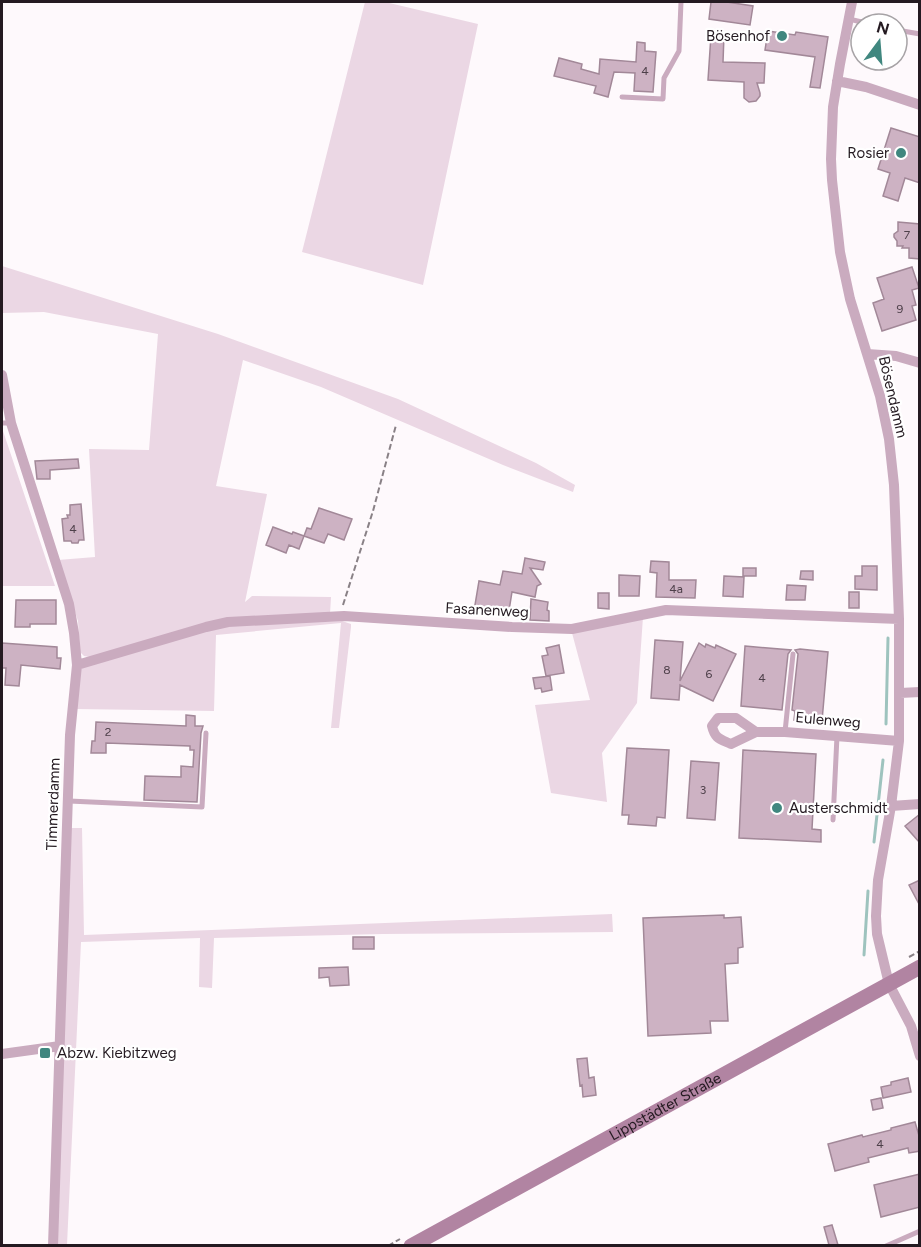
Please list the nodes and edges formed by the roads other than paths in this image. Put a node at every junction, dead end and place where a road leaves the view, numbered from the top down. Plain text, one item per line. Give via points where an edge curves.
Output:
1 (681, 2) edge
2 (852, 2) edge
3 (848, 19) joint
4 (837, 81) junction
5 (622, 96) dead end
6 (920, 105) edge
7 (867, 354) junction
8 (920, 363) edge
9 (2, 375) edge
10 (6, 423) edge
11 (899, 619) junction
12 (793, 654) dead end
13 (77, 665) junction
14 (920, 692) edge
15 (900, 693) junction
16 (756, 732) dead end
17 (784, 732) junction
18 (206, 733) dead end
19 (837, 736) junction
20 (899, 741) junction
21 (69, 801) junction
22 (920, 804) edge
23 (891, 806) junction
24 (833, 820) dead end
25 (920, 967) edge
26 (889, 984) junction
27 (60, 1046) junction
28 (2, 1054) edge
29 (920, 1056) edge
30 (920, 1232) edge
31 (52, 1245) edge
32 (411, 1245) edge
33 (886, 1245) edge

1 - 5 lane via 679,51 664,78 663,99
2 - 3 street, Bösendamm
3 - 4 street, Bösendamm
4 - 6 street
4 - 7 street, Bösendamm via 832,180 847,288
7 - 8 street
7 - 11 street, Bösendamm via 889,439
9 - 10 street, Timmerdamm
10 - 13 street, Timmerdamm via 69,604
11 - 13 street, Fasanenweg via 666,610 572,629 341,616 228,622
11 - 15 street, Bösendamm
12 - 17 lane
13 - 21 street, Timmerdamm
14 - 15 street
15 - 20 street, Bösendamm
16 - 17 street, Eulenweg
17 - 19 street, Eulenweg
18 - 21 lane via 202,807
19 - 20 street, Eulenweg
19 - 24 lane
20 - 23 street, Bösendamm
21 - 27 street, Timmerdamm
22 - 23 street
23 - 26 street, Bösendamm via 876,916
25 - 26 main road, Lippstädter Straße
26 - 29 street, Bösendamm via 911,1026
26 - 32 main road, Lippstädter Straße
27 - 28 street
27 - 31 street, Timmerdamm
30 - 33 lane

